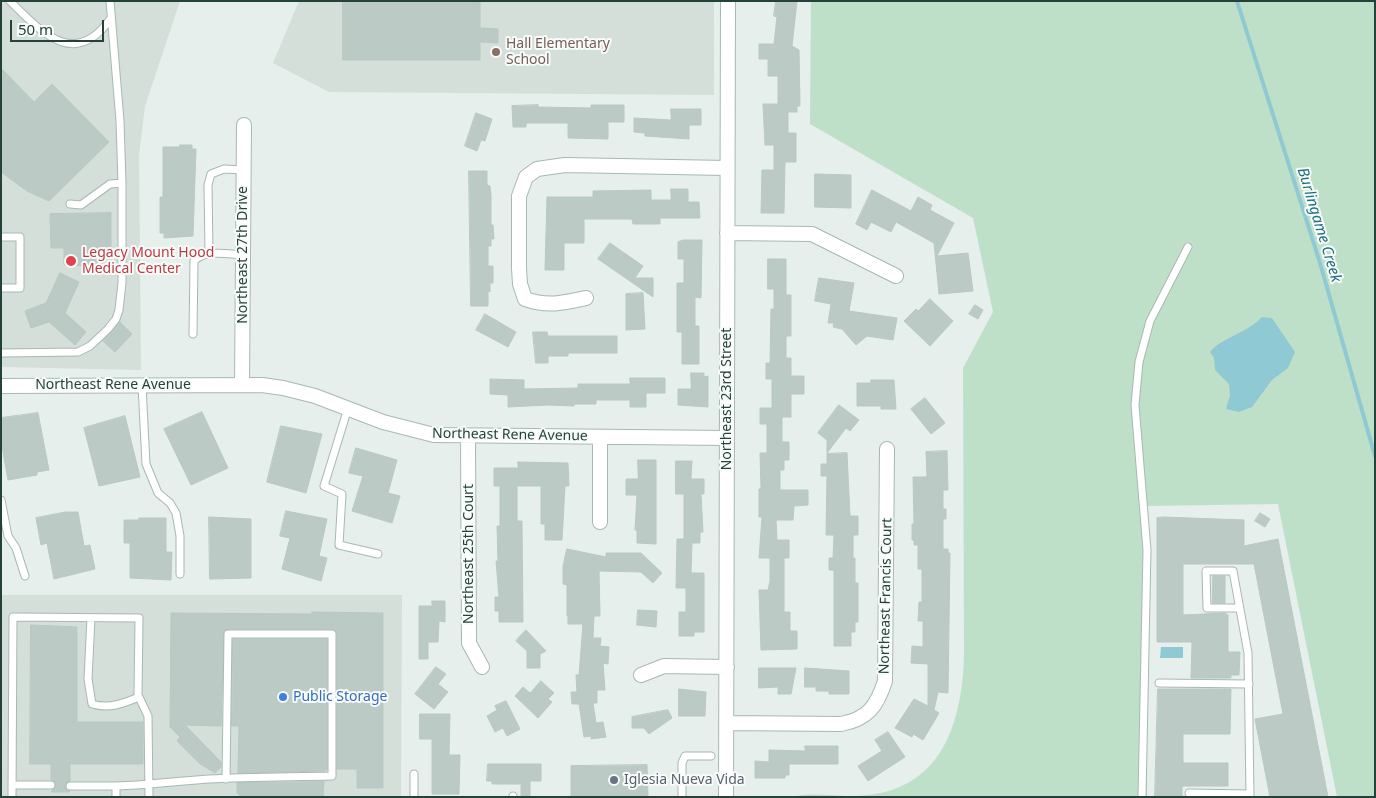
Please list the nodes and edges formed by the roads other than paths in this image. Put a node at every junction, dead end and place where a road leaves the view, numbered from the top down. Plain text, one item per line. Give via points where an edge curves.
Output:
1 (10, 1) edge
2 (110, 1) edge
3 (728, 1) edge
4 (111, 18) junction
5 (244, 125) dead end
6 (727, 168) junction
7 (243, 170) junction
8 (122, 183) junction
9 (70, 204) dead end
10 (727, 233) junction
11 (1, 237) edge
12 (1188, 246) dead end
13 (209, 254) junction
14 (243, 255) junction
15 (896, 276) dead end
16 (1, 288) edge
17 (586, 298) dead end
18 (194, 334) dead end
19 (1, 352) edge
20 (142, 385) junction
21 (242, 385) junction
22 (1, 386) edge
23 (348, 408) junction
24 (468, 437) junction
25 (600, 437) junction
26 (727, 438) junction
27 (887, 449) dead end
28 (1, 500) edge
29 (600, 522) dead end
30 (378, 554) dead end
31 (180, 574) dead end
32 (24, 576) dead end
33 (1239, 608) junction
34 (91, 618) junction
35 (482, 667) dead end
36 (727, 667) junction
37 (641, 675) dead end
38 (1159, 683) dead end
39 (1249, 684) junction
40 (139, 697) junction
41 (726, 723) junction
42 (711, 756) dead end
43 (414, 774) dead end
44 (226, 779) junction
45 (12, 785) junction
46 (51, 785) dead end
47 (70, 786) dead end
48 (116, 786) junction
49 (149, 786) junction
50 (1189, 793) dead end
51 (1250, 795) edge
52 (12, 797) edge
53 (116, 797) edge
54 (150, 797) edge
55 (414, 797) edge
56 (682, 797) edge
57 (726, 797) edge
58 (1142, 797) edge

1 - 4 lane via 42,33 66,43 93,38
2 - 4 lane
3 - 6 street, Northeast 23rd Street
4 - 8 lane
5 - 7 street, Northeast 27th Drive
6 - 10 street, Northeast 23rd Street
6 - 17 street via 565,165 537,169 526,177 519,196 520,284 525,299 541,304 558,304
7 - 13 lane via 224,169 211,174 208,184
7 - 14 street, Northeast 27th Drive
8 - 9 lane via 110,184 81,205
8 - 19 lane via 122,283 116,319 90,346 78,352
10 - 15 street via 812,234
10 - 26 street, Northeast 23rd Street
11 - 16 lane via 20,237 20,288
12 - 58 lane via 1150,321 1139,362 1136,405 1147,550
13 - 14 lane
13 - 18 lane via 200,255 194,262
14 - 21 street, Northeast 27th Drive
20 - 21 street, Northeast Rene Avenue
20 - 22 street, Northeast Rene Avenue
20 - 31 lane via 146,464 158,493 170,502 176,513
21 - 23 street, Northeast Rene Avenue via 283,388
23 - 24 street, Northeast Rene Avenue via 413,431
23 - 30 lane via 324,486 342,494 339,545
24 - 25 street, Northeast Rene Avenue
24 - 35 street, Northeast 25th Court via 469,643
25 - 26 street, Northeast Rene Avenue
25 - 29 street
26 - 36 street, Northeast 23rd Street
27 - 41 street, Northeast Francis Court via 885,681 880,697 870,711 856,721 841,724
28 - 32 lane via 8,536 16,548
33 - 33 lane via 1233,571 1206,571 1207,608
33 - 39 lane via 1248,653
34 - 40 lane via 139,618
34 - 40 lane via 88,679 92,704 105,708
34 - 45 lane via 14,617
36 - 37 street via 664,666
36 - 41 street, Northeast 23rd Street
38 - 39 lane
39 - 51 lane
40 - 49 lane via 148,716
41 - 57 street, Northeast 23rd Street
42 - 56 lane via 685,756 682,762
43 - 55 lane
44 - 44 lane via 332,776 332,634 228,634
44 - 49 lane
45 - 46 lane
45 - 52 lane
47 - 48 lane
48 - 49 lane
48 - 53 lane
49 - 54 lane
50 - 51 lane

